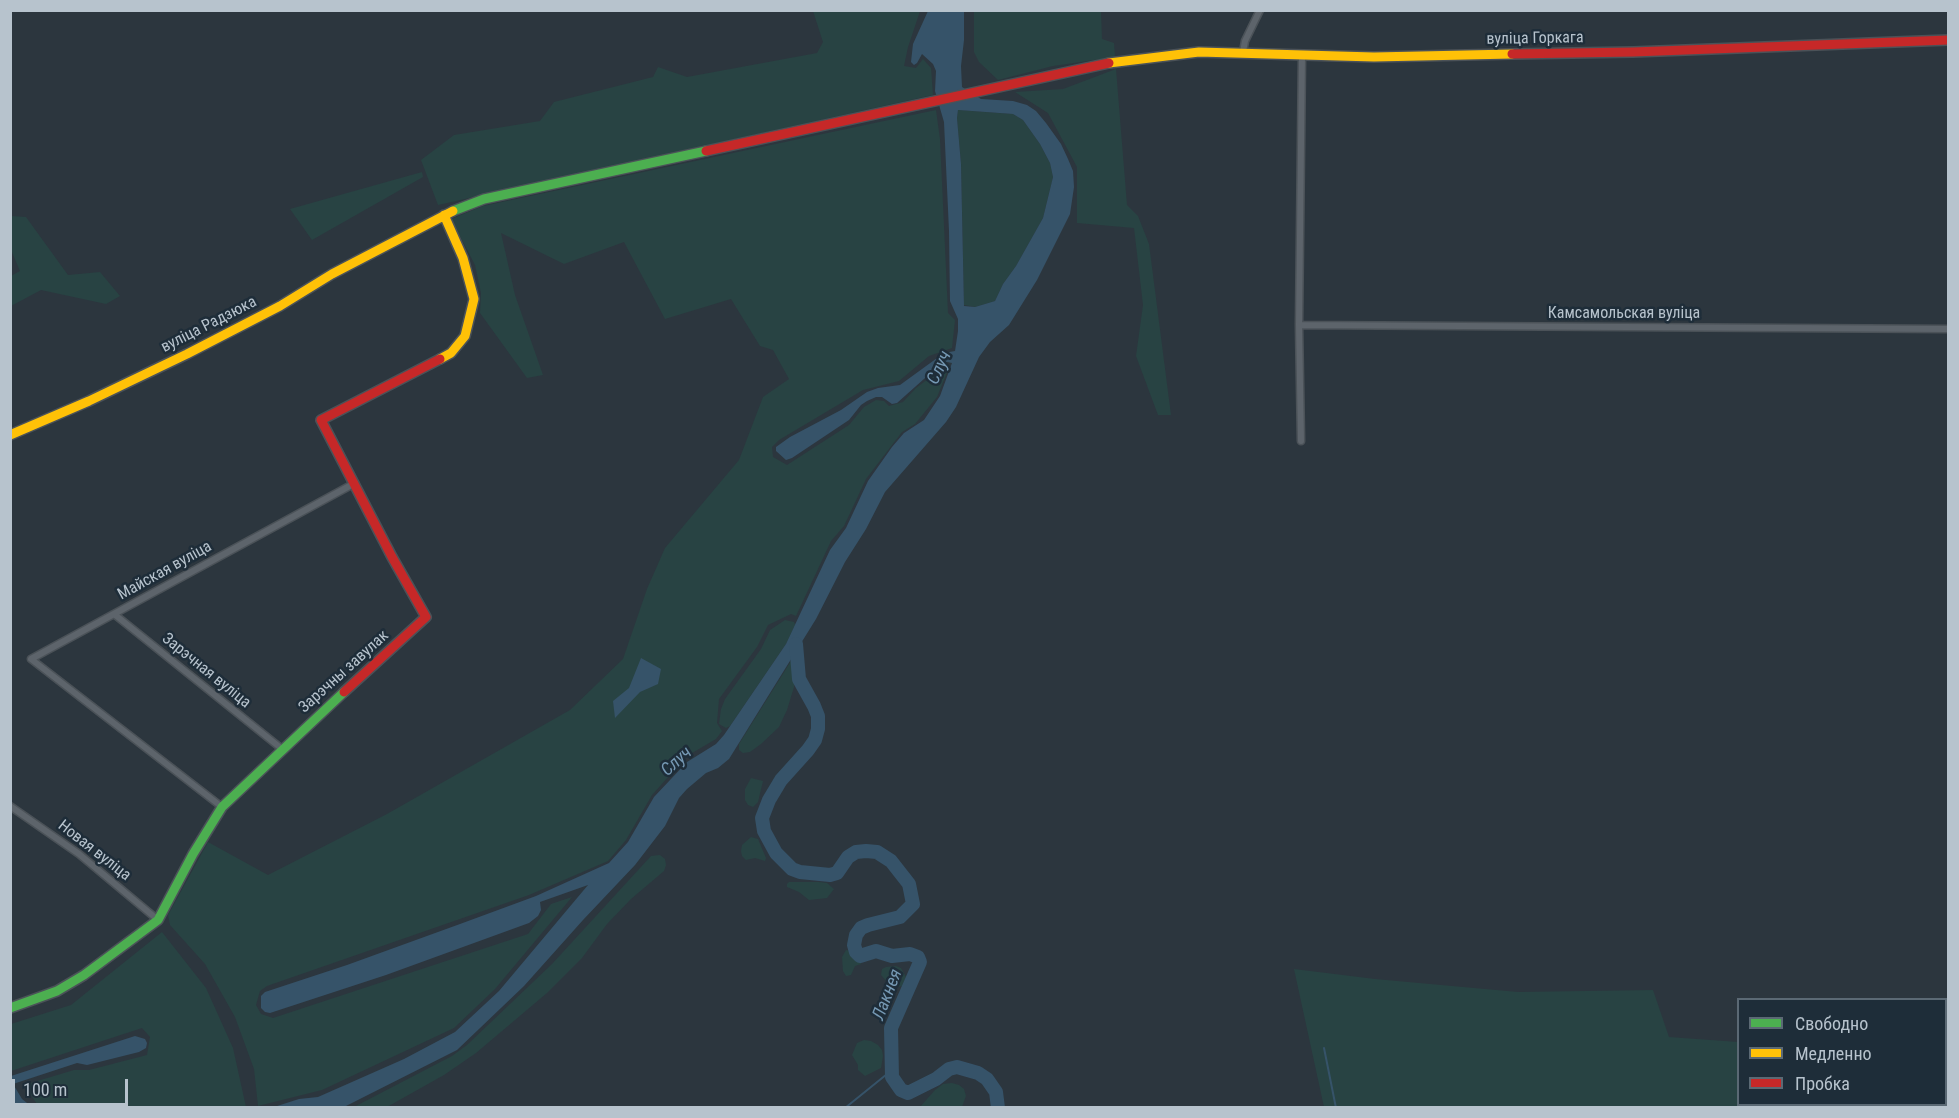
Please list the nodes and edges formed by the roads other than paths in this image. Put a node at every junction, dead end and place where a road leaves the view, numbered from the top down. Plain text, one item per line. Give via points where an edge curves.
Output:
1 (1260, 10) edge
2 (1948, 40) edge
3 (1244, 52) junction
4 (1302, 55) junction
5 (898, 109) joint
6 (444, 215) junction
7 (1299, 325) junction
8 (1948, 329) edge
9 (10, 435) edge
10 (1301, 441) dead end
11 (355, 483) junction
12 (114, 614) junction
13 (282, 749) junction
14 (10, 806) edge
15 (222, 807) junction
16 (158, 920) junction
17 (10, 1008) edge

1 - 3 street
2 - 4 main road, вуліца Горкага via 1633,52
3 - 4 main road, вуліца Горкага
3 - 5 main road, вуліца Горкага via 1123,60
4 - 7 street
5 - 6 main road, вуліца Радзюка via 484,200
6 - 9 main road, вуліца Радзюка via 187,354
6 - 11 main road via 463,258 474,299 465,336 451,353 321,420
7 - 8 street, Камсамольская вуліца
7 - 10 street
11 - 12 street, Майская вуліца
11 - 13 main road, Зарэчны завулак via 426,617
12 - 13 street, Зарэчная вуліца
12 - 15 street, Майская вуліца via 31,659
13 - 15 main road, Зарэчны завулак
14 - 16 street, Новая вуліца via 80,854
15 - 16 main road, Зарэчны завулак
16 - 17 main road via 84,975 57,991

